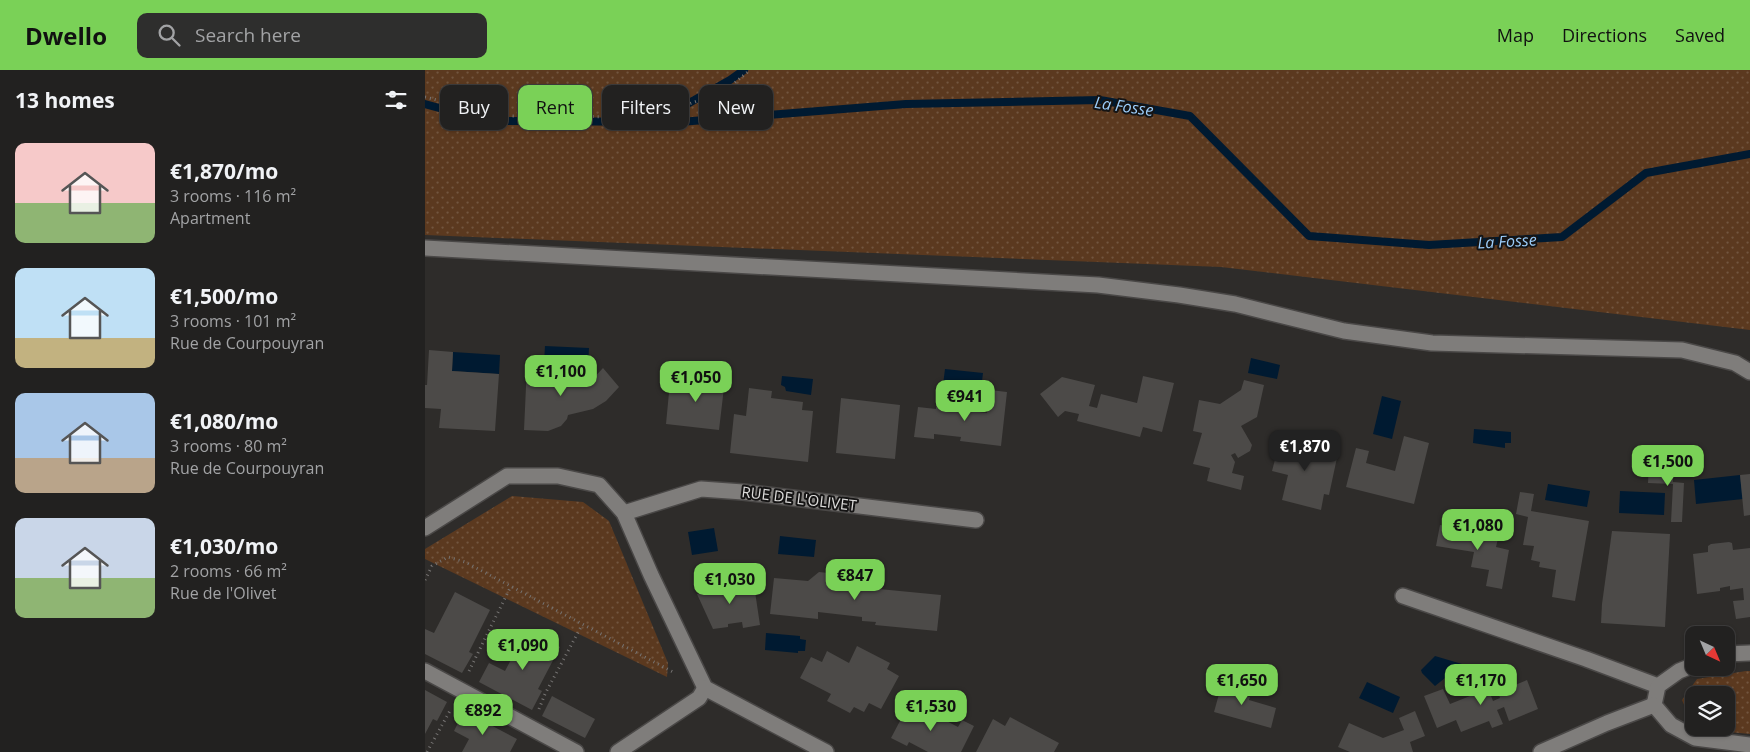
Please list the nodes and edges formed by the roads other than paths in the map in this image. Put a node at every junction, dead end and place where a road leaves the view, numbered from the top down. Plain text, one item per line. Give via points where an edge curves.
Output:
1 (425, 248) edge
2 (1750, 372) edge
3 (624, 512) junction
4 (976, 520) dead end
5 (425, 528) edge
6 (1403, 596) dead end
7 (1750, 653) edge
8 (1735, 654) edge
9 (1685, 668) edge
10 (425, 671) edge
11 (1658, 686) junction
12 (705, 688) junction
13 (1654, 705) junction
14 (1750, 745) edge
15 (576, 752) edge
16 (617, 752) edge
17 (826, 752) edge
18 (1541, 752) edge

1 - 2 street via 1098,285 1235,304 1344,330 1432,343 1682,350 1735,363
3 - 4 street, RUE DE L'OLIVET via 701,489
3 - 5 street via 599,485 557,476 507,476
3 - 12 street
6 - 11 street
7 - 8 street
9 - 11 street
10 - 15 street
11 - 13 street
12 - 16 street via 699,698
12 - 17 street
13 - 14 street via 1671,725 1695,738
13 - 18 street

